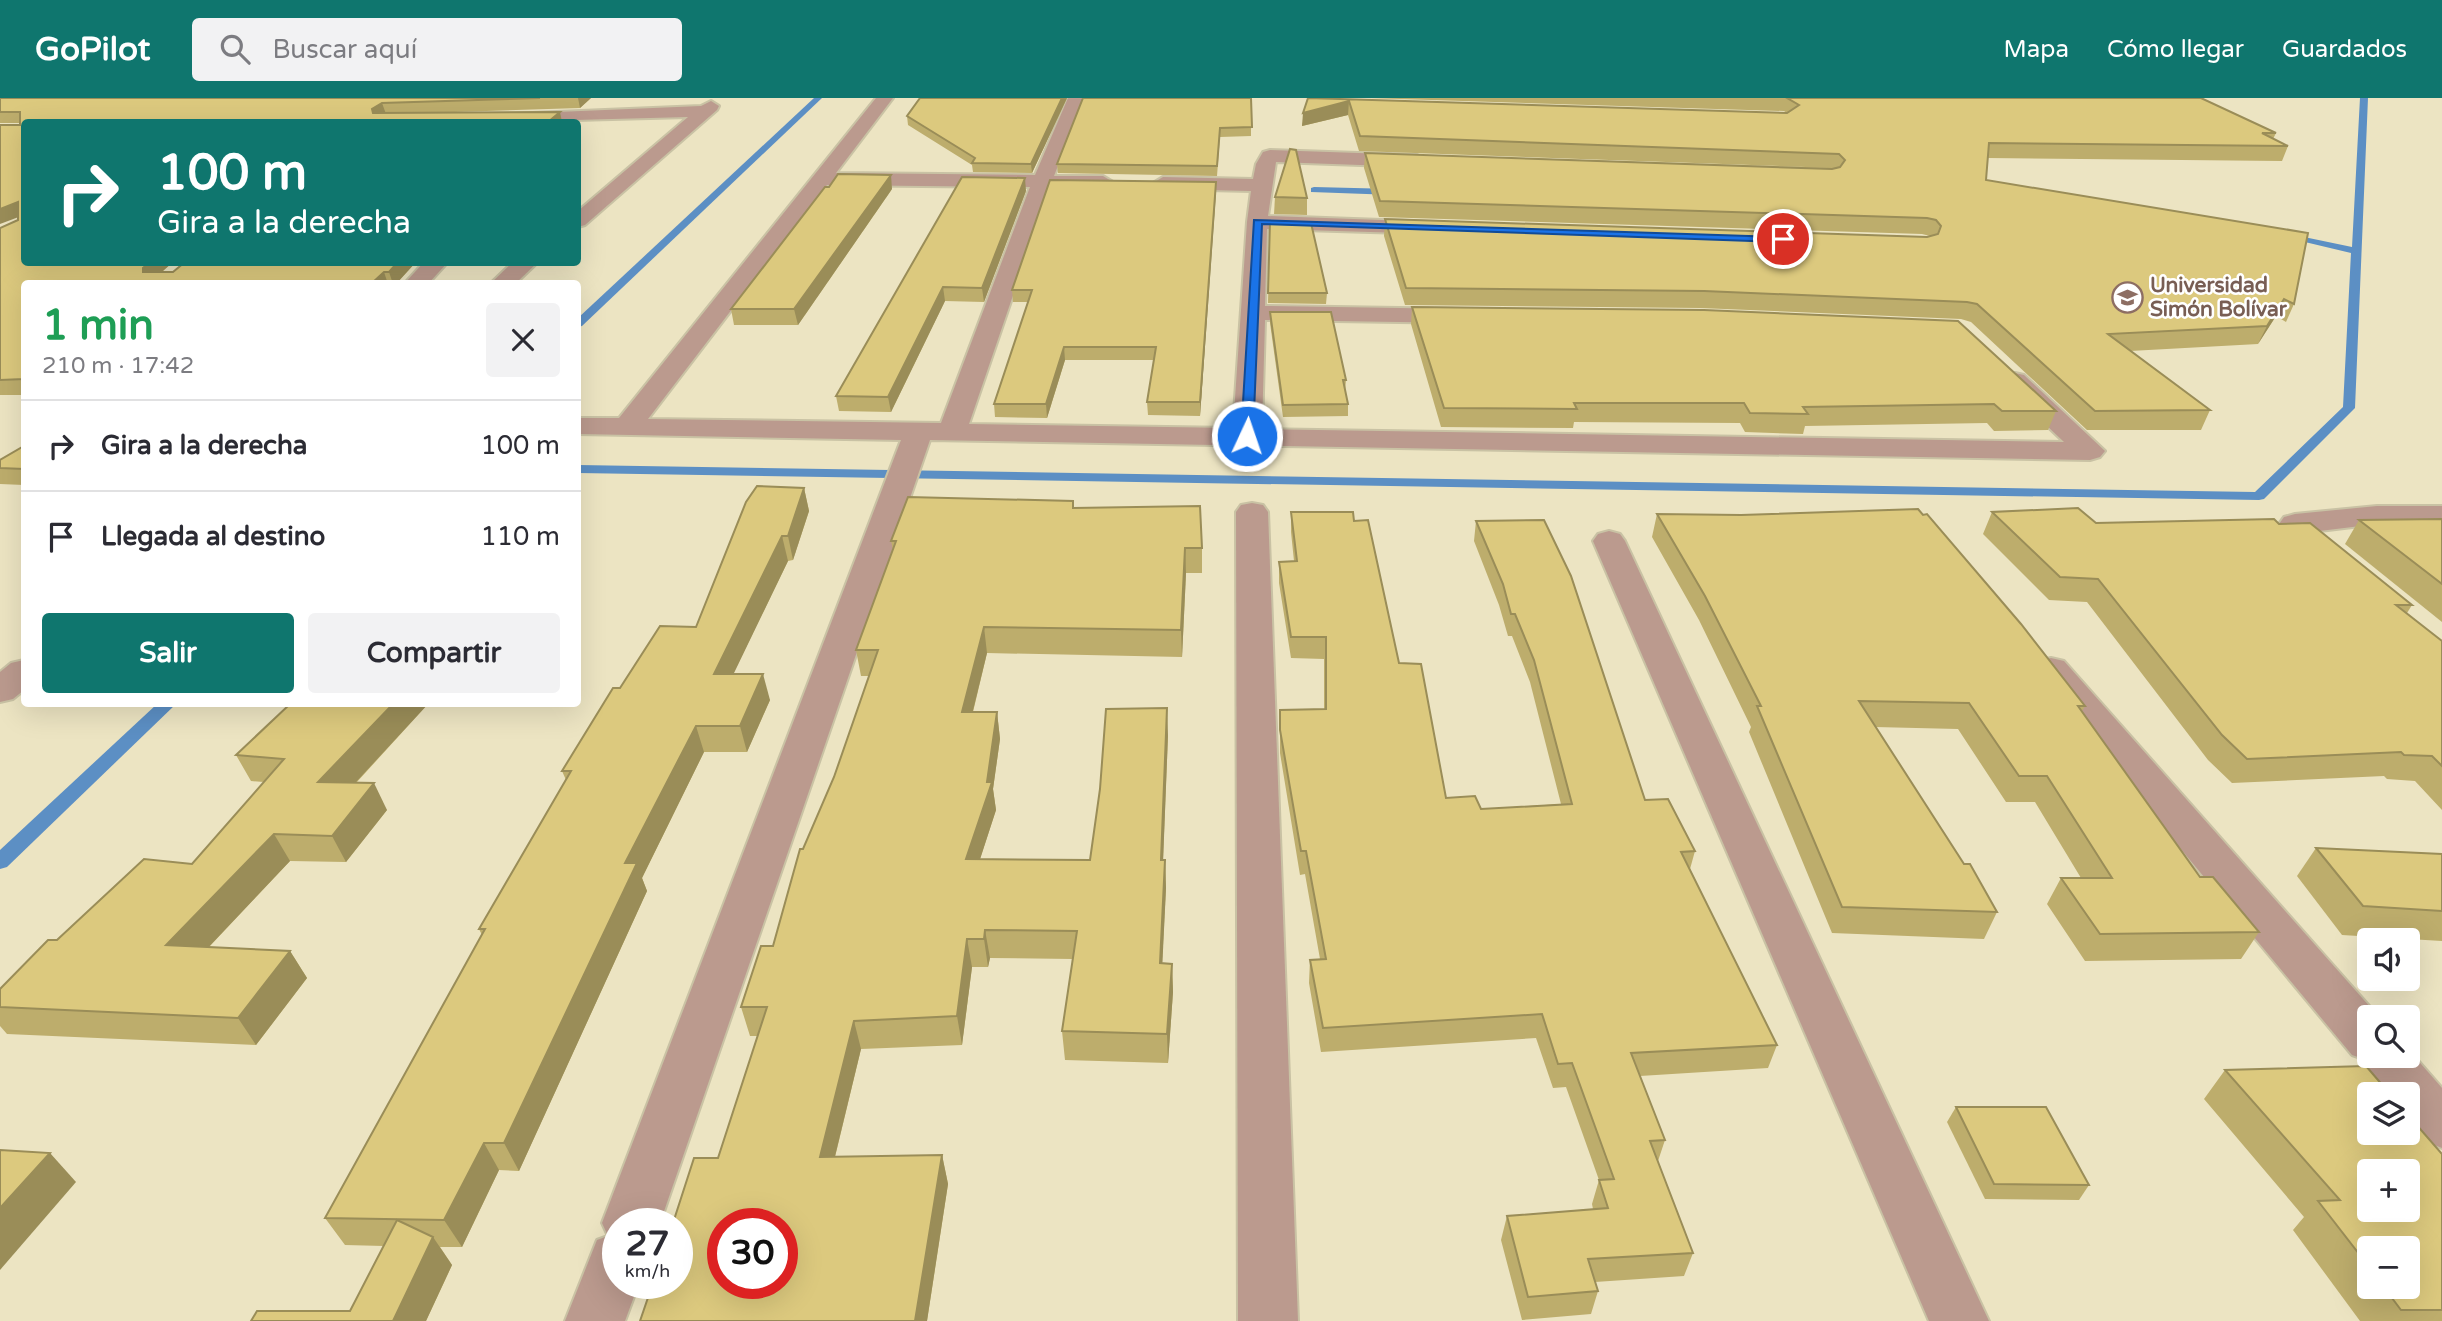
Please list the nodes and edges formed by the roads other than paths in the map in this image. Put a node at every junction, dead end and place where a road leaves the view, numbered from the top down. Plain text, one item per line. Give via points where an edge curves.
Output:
1 (723, 98) edge
2 (885, 98) edge
3 (1076, 98) edge
4 (703, 111) junction
5 (515, 119) edge
6 (1438, 162) edge
7 (821, 179) junction
8 (1042, 181) junction
9 (1262, 185) junction
10 (581, 218) edge
11 (1258, 222) junction
12 (1451, 228) edge
13 (433, 266) edge
14 (522, 266) edge
15 (419, 280) edge
16 (506, 280) edge
17 (1253, 313) junction
18 (1490, 316) edge
19 (2000, 367) edge
20 (581, 426) edge
21 (628, 426) junction
22 (952, 431) junction
23 (917, 436) junction
24 (1247, 436) junction
25 (1252, 512) dead end
26 (2442, 515) edge
27 (1609, 541) dead end
28 (2330, 552) edge
29 (2028, 642) edge
30 (21, 674) edge
31 (0, 691) edge
32 (2357, 1026) edge
33 (2393, 1068) edge
34 (2442, 1125) edge
35 (636, 1208) edge
36 (603, 1299) edge
37 (595, 1321) edge
38 (1268, 1321) edge
39 (1959, 1321) edge

1 - 4 street
2 - 7 street
3 - 8 street
4 - 5 street
4 - 10 street
6 - 9 street via 1270,156
7 - 8 street
7 - 21 street
8 - 9 street
8 - 22 street
9 - 11 street
11 - 12 street
11 - 17 street
13 - 15 street
14 - 16 street
17 - 18 street
17 - 24 street
19 - 24 street via 2090,451
20 - 21 street
21 - 23 street
22 - 23 street
22 - 24 street
23 - 35 street
25 - 38 street
26 - 28 street via 2377,515 2295,524
27 - 39 street
29 - 32 street
30 - 31 street
33 - 34 street
36 - 37 street

